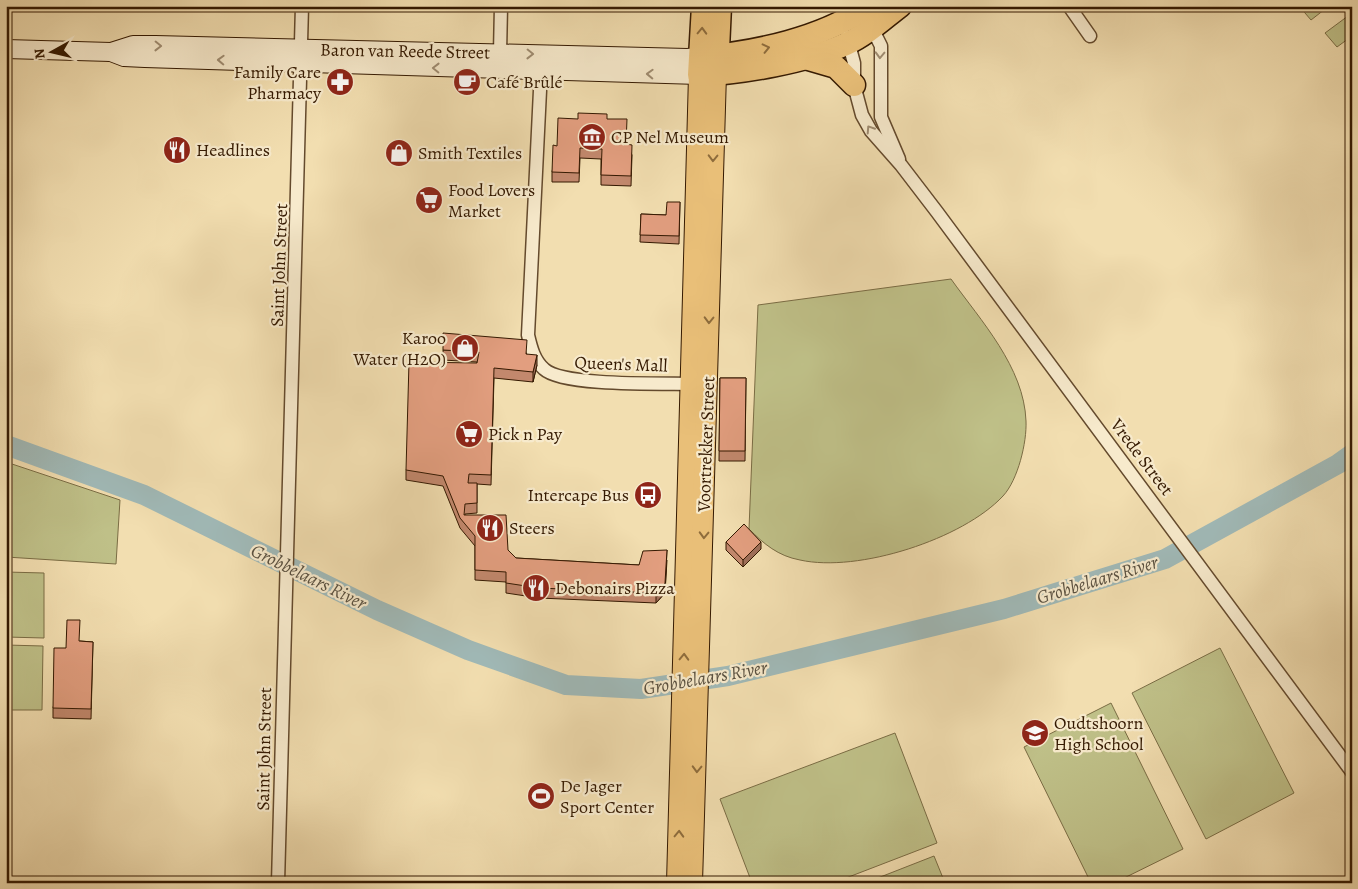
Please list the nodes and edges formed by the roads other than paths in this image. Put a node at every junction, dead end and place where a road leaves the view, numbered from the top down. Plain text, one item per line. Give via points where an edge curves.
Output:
1 (302, 6) edge
2 (501, 6) edge
3 (703, 6) edge
4 (720, 6) edge
5 (900, 6) edge
6 (1069, 6) edge
7 (859, 22) edge
8 (1090, 36) dead end
9 (6, 49) edge
10 (500, 53) junction
11 (301, 55) junction
12 (805, 58) junction
13 (709, 65) junction
14 (541, 70) junction
15 (854, 85) junction
16 (901, 165) junction
17 (700, 384) junction
18 (690, 719) junction
19 (1352, 772) edge
20 (278, 883) edge
21 (677, 883) edge
22 (692, 883) edge

1 - 11 street, Saint John Street
2 - 10 street
13 -> 3 highway, Voortrekker Street
4 - 13 highway, Voortrekker Street
5 - 7 highway
6 - 8 street
7 - 12 highway
13 -> 7 highway
7 - 15 street, Vrede Street
7 -> 16 street, Vrede Street via 881,46 881,117
9 - 11 main road, Baron van Reede Street via 110,52 124,57
10 - 11 main road, Baron van Reede Street
10 -> 13 main road, Baron van Reede Street
14 -> 11 main road, Baron van Reede Street
11 - 20 street, Saint John Street
12 - 13 highway
12 - 15 highway via 836,67
13 -> 14 main road, Baron van Reede Street
13 - 17 main road, Voortrekker Street
14 - 17 street, Queen's Mall via 528,335 533,353 545,370 568,380
16 -> 15 street, Vrede Street via 862,115
16 - 19 street, Vrede Street
17 - 18 main road, Voortrekker Street
21 -> 18 main road, Voortrekker Street
18 -> 22 main road, Voortrekker Street

